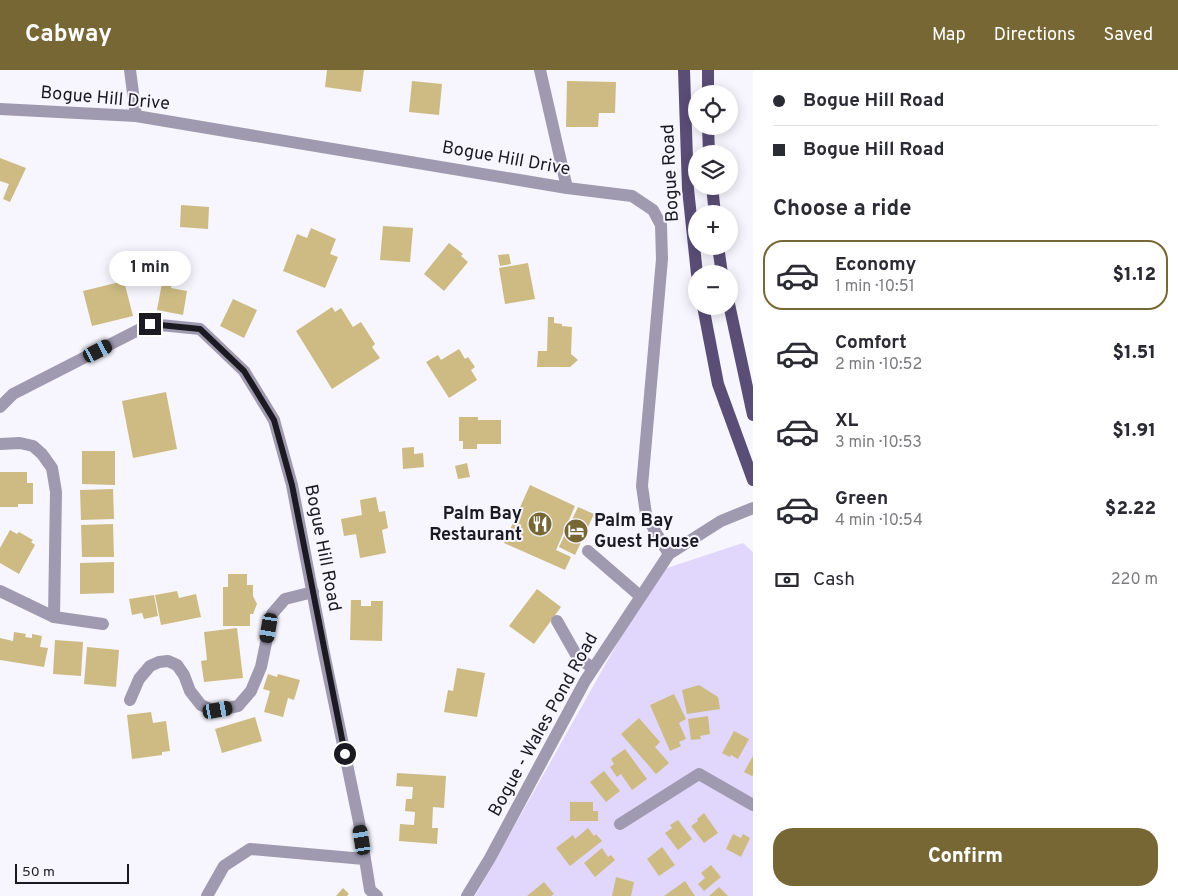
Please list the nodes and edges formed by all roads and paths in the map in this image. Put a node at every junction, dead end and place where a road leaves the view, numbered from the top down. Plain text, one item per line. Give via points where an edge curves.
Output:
1 (130, 70) edge
2 (540, 70) edge
3 (684, 70) edge
4 (708, 70) edge
5 (708, 85) edge
6 (0, 109) edge
7 (136, 116) junction
8 (567, 188) junction
9 (696, 265) edge
10 (705, 315) edge
11 (731, 315) edge
12 (0, 406) edge
13 (753, 415) edge
14 (0, 444) edge
15 (753, 480) edge
16 (753, 508) edge
17 (588, 551) dead end
18 (670, 554) junction
19 (0, 591) edge
20 (313, 592) junction
21 (640, 596) junction
22 (54, 617) junction
23 (557, 622) dead end
24 (103, 624) dead end
25 (593, 668) junction
26 (130, 700) dead end
27 (753, 805) edge
28 (620, 824) dead end
29 (364, 859) junction
30 (207, 896) edge
31 (377, 896) edge
32 (467, 896) edge

1 - 7 street
2 - 8 street
3 - 9 main road, Bogue Road via 688,189
4 - 5 main road
6 - 7 street, Bogue Hill Drive
7 - 8 street, Bogue Hill Drive
8 - 18 street, Bogue Hill Drive via 632,196 653,210 661,225 662,258 642,486 646,514
10 - 15 main road via 718,384
11 - 13 main road
12 - 20 street, Bogue Hill Road via 13,394 150,324 200,329 244,371 274,420 292,485
14 - 22 street via 34,446 52,468 56,492
16 - 18 street, Bogue - Wales Pond Road via 722,522
17 - 21 street
18 - 21 street, Bogue - Wales Pond Road
19 - 22 street
20 - 26 street via 285,599 272,614 261,667 251,691 238,706 218,710 201,705 177,665 168,661 150,666 139,679
20 - 29 street, Bogue Hill Road
21 - 25 street, Bogue - Wales Pond Road
22 - 24 street
23 - 25 street via 578,658
25 - 32 street, Bogue - Wales Pond Road
27 - 28 street via 698,774
29 - 30 street via 250,849 224,866
29 - 31 street, Bogue Hill Road via 370,890

